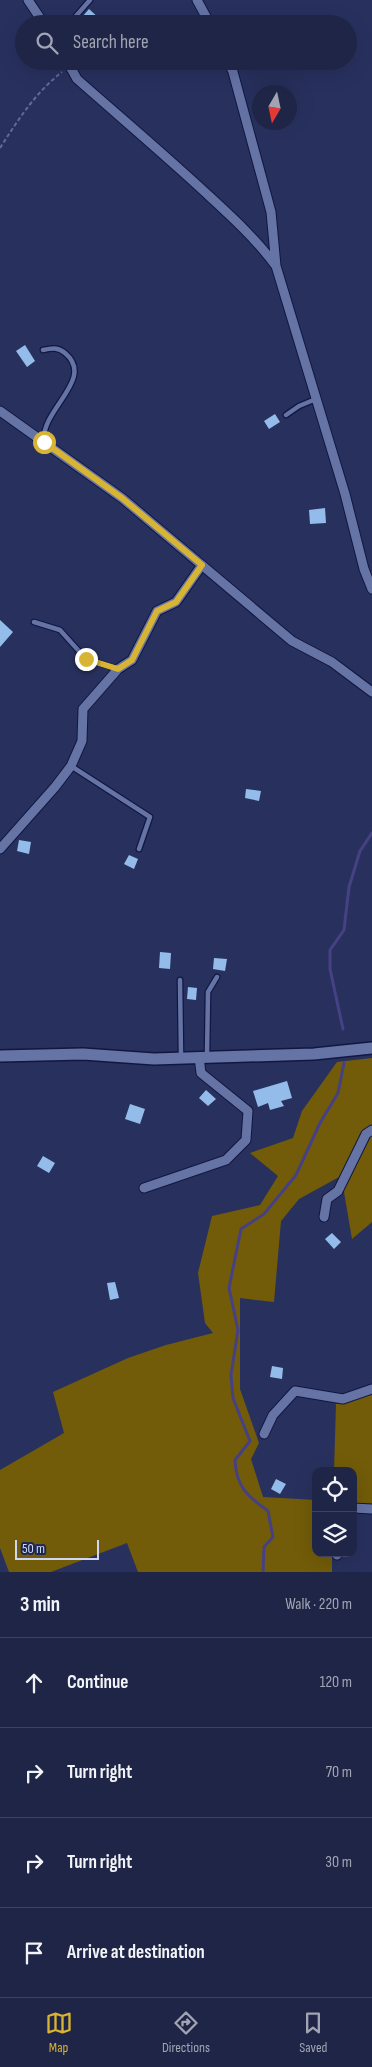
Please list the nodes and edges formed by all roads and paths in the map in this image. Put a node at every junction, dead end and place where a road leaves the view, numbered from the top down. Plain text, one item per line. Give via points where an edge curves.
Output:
1 (28, 0) edge
2 (90, 0) edge
3 (197, 0) edge
4 (38, 15) edge
5 (78, 15) edge
6 (205, 15) edge
7 (61, 70) edge
8 (72, 70) edge
9 (232, 70) edge
10 (0, 148) edge
11 (276, 266) junction
12 (43, 350) dead end
13 (316, 399) junction
14 (0, 411) edge
15 (286, 415) dead end
16 (44, 442) junction
17 (202, 565) junction
18 (372, 589) edge
19 (34, 622) dead end
20 (118, 669) junction
21 (372, 692) edge
22 (71, 766) junction
23 (0, 849) edge
24 (139, 849) dead end
25 (217, 977) dead end
26 (180, 980) dead end
27 (372, 1048) edge
28 (0, 1056) edge
29 (203, 1057) junction
30 (181, 1058) junction
31 (372, 1130) edge
32 (144, 1188) dead end
33 (324, 1217) dead end
34 (372, 1389) edge
35 (264, 1434) dead end
36 (357, 1508) edge
37 (372, 1509) edge

1 - 4 street
2 - 5 lane
3 - 6 street
7 - 10 path via 44,86
8 - 11 street via 262,246
9 - 11 street via 271,212
11 - 13 street
12 - 16 lane via 53,347 64,352 72,360 75,370 71,386 48,418 43,430
13 - 15 lane
13 - 18 street
14 - 16 street
16 - 17 street via 122,498
17 - 20 street via 176,602 157,611 132,660
17 - 21 street via 292,641 332,662
19 - 20 lane via 60,630 86,659
20 - 22 street via 83,709 82,741
22 - 23 street
22 - 24 lane via 150,817
25 - 29 lane via 208,992
26 - 30 lane
27 - 29 street via 314,1054
28 - 30 street via 83,1054
29 - 30 street
29 - 32 street via 201,1073 248,1111 246,1140 226,1160
31 - 33 street via 366,1134 338,1191 327,1199
34 - 35 street via 342,1399 295,1391 273,1415
36 - 37 street

